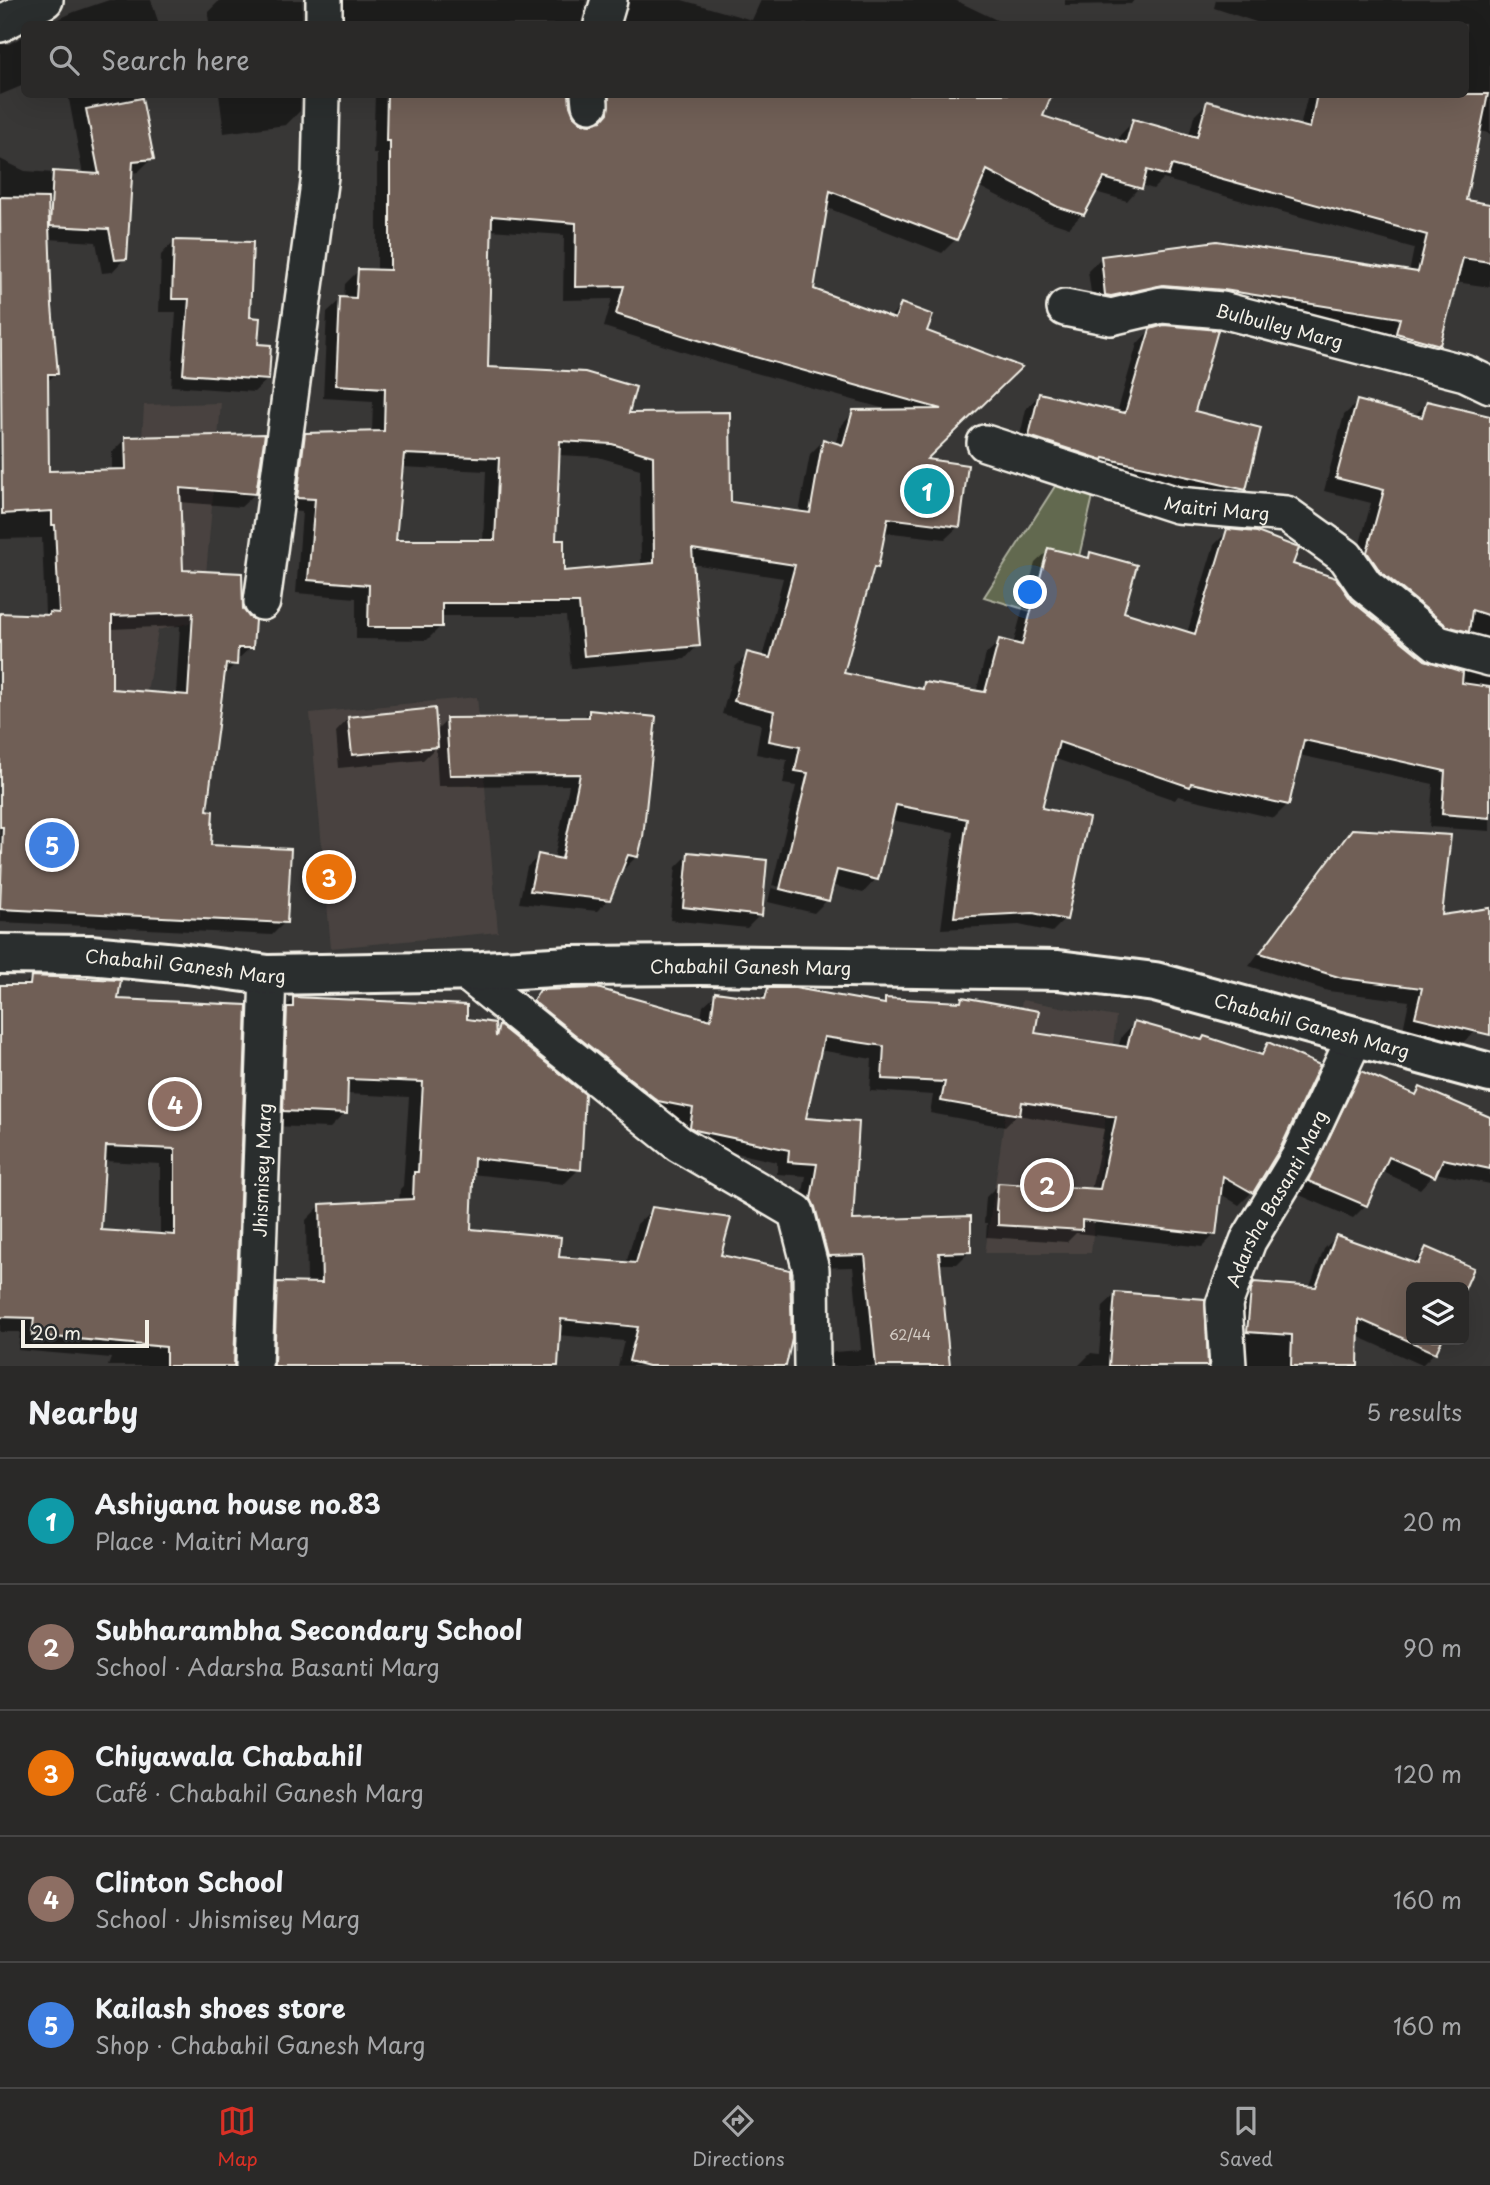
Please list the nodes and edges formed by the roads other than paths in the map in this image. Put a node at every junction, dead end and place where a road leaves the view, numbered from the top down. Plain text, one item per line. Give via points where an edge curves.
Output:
1 (45, 0) edge
2 (324, 0) edge
3 (609, 0) edge
4 (324, 21) edge
5 (603, 21) edge
6 (0, 24) edge
7 (322, 98) edge
8 (1065, 308) dead end
9 (1490, 384) edge
10 (985, 443) dead end
11 (262, 602) dead end
12 (1490, 658) edge
13 (0, 954) edge
14 (463, 970) junction
15 (268, 975) junction
16 (1356, 1037) junction
17 (1490, 1073) edge
18 (254, 1366) edge
19 (812, 1366) edge
20 (1228, 1366) edge

1 - 6 street
2 - 4 street
3 - 5 street
7 - 11 street via 320,176
8 - 9 street, Bulbulley Marg via 1111,317 1162,305 1222,310 1465,373
10 - 12 street, Maitri Marg via 1177,505 1286,514 1346,557 1365,585 1438,644
13 - 15 street, Chabahil Ganesh Marg via 90,955
14 - 15 street, Chabahil Ganesh Marg
14 - 16 street, Chabahil Ganesh Marg via 701,965 1058,970 1155,982
14 - 19 street via 679,1144 796,1212 811,1270
15 - 18 street, Jhismisey Marg
16 - 17 street, Chabahil Ganesh Marg
16 - 20 street, Adarsha Basanti Marg via 1299,1157 1248,1241 1224,1304

